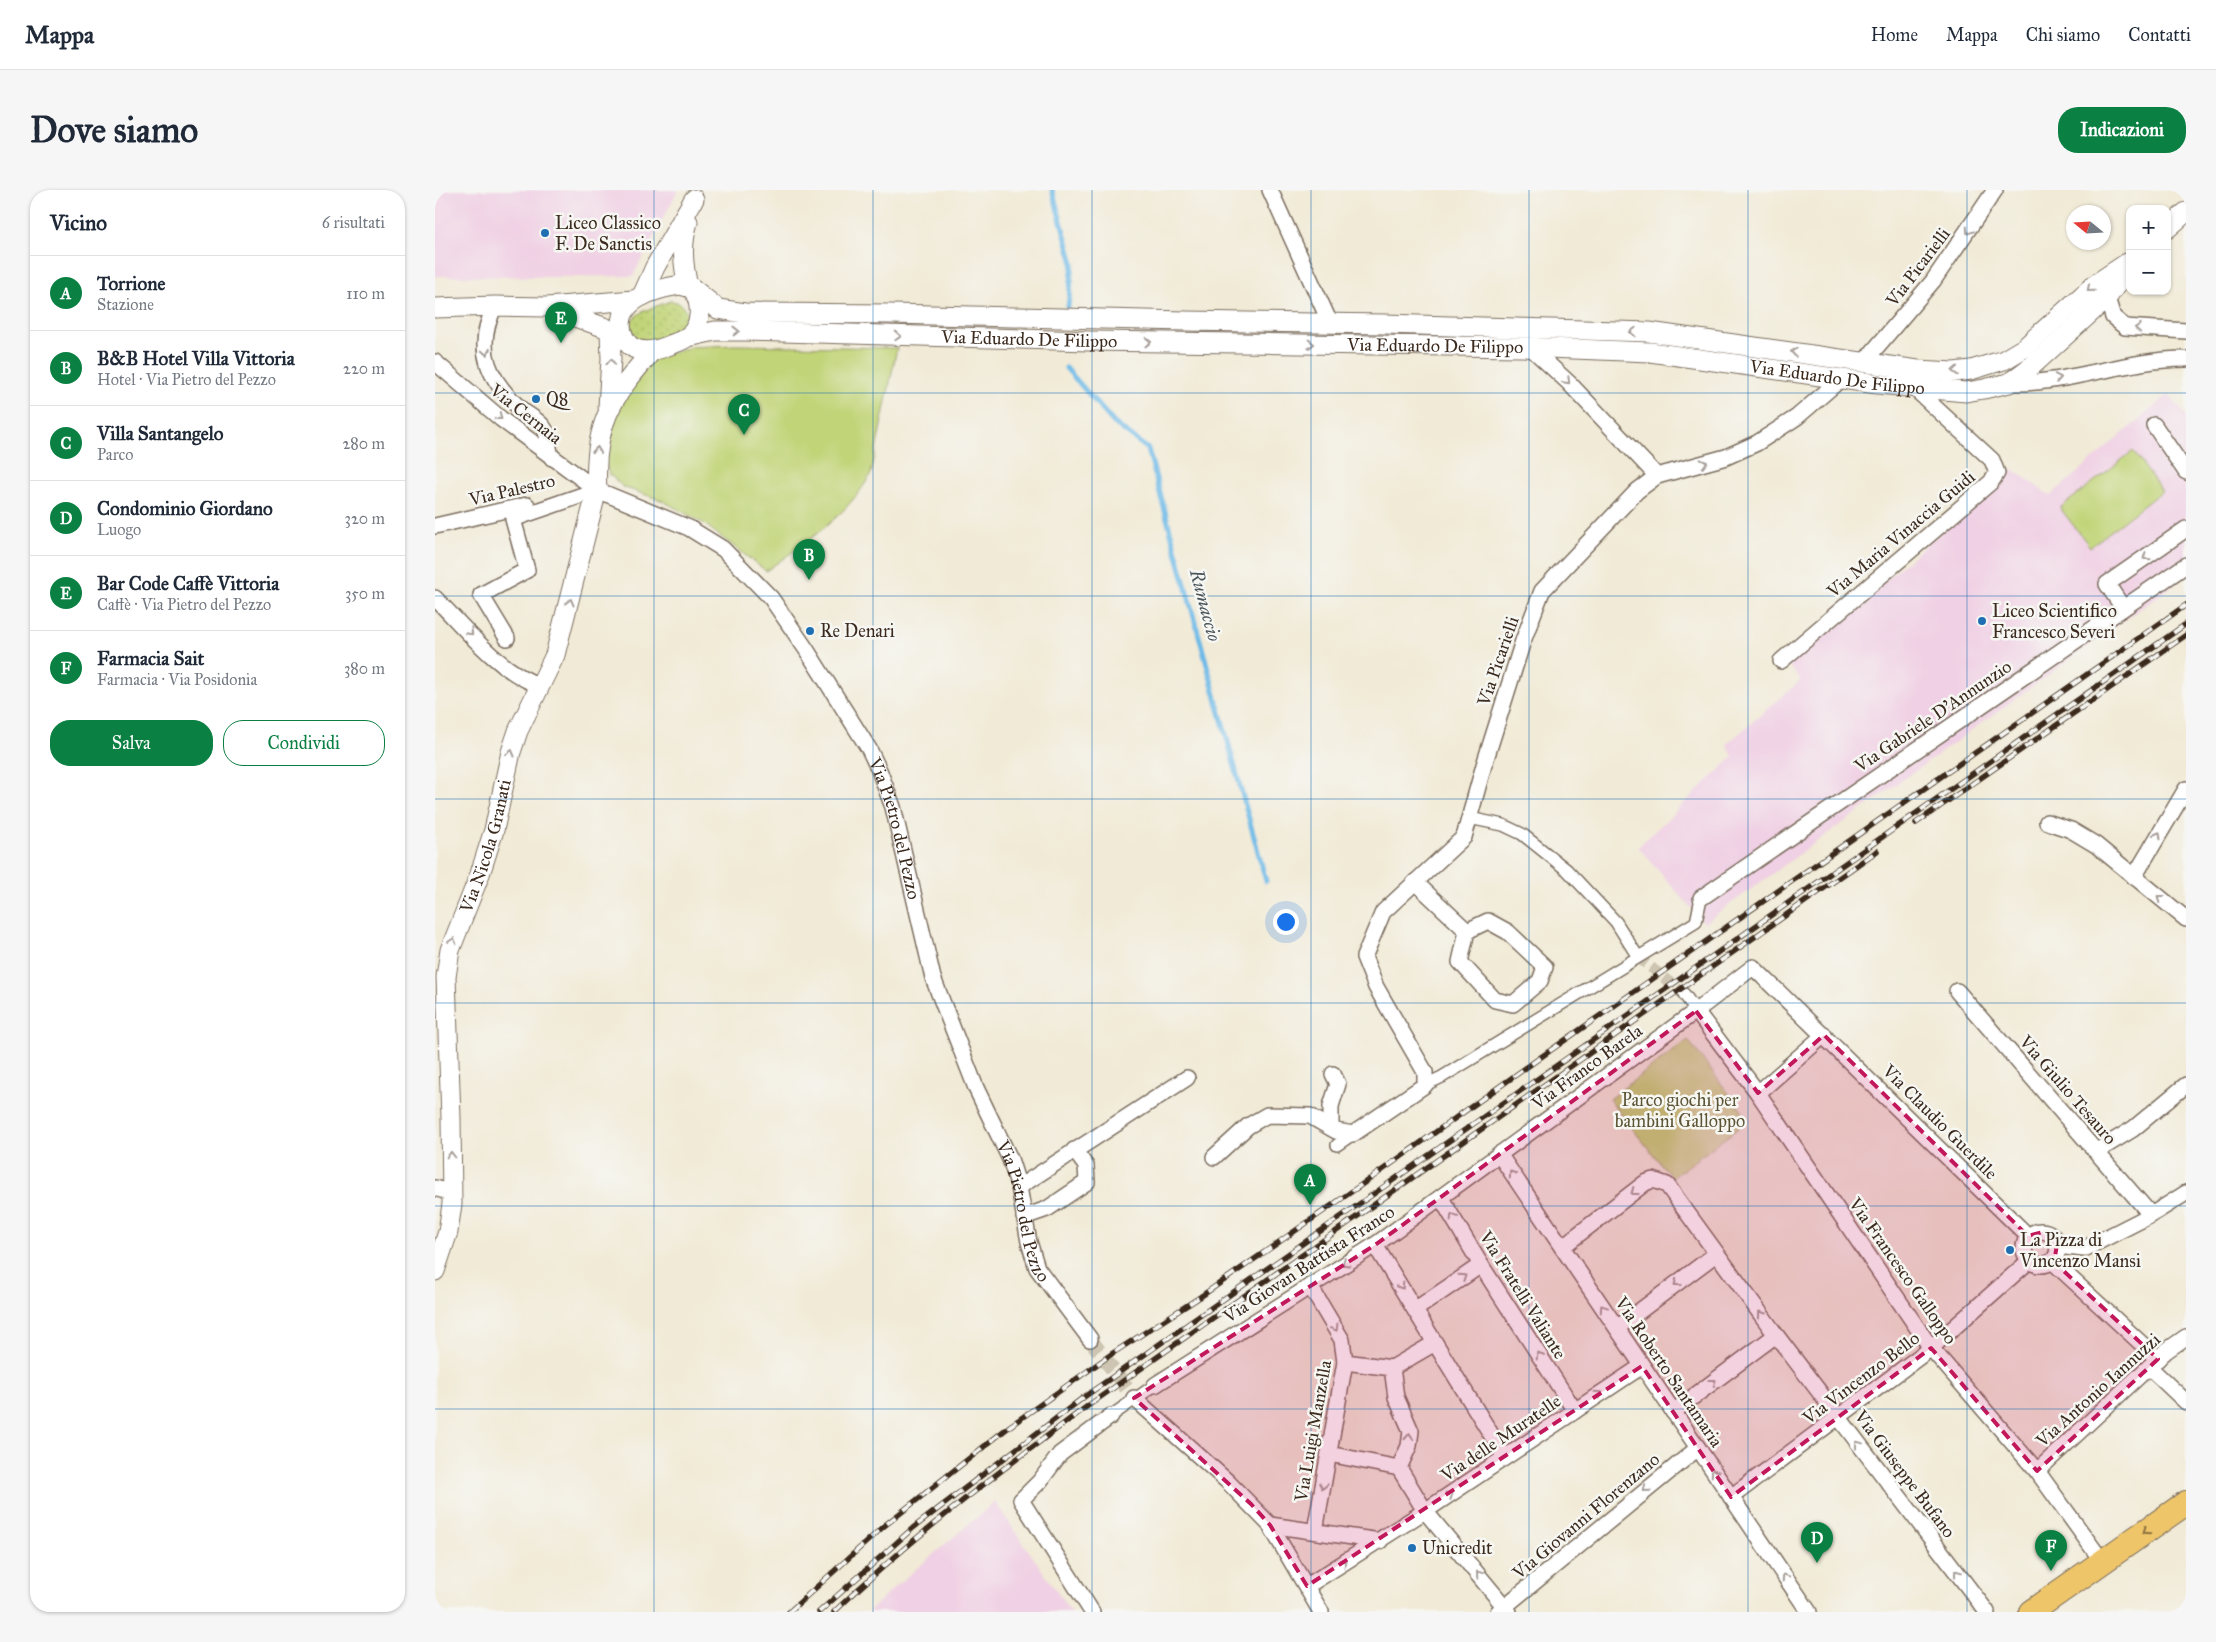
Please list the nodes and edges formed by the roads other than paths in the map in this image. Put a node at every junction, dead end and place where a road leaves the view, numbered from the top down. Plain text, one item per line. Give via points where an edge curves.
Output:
1 (1270, 190) edge
2 (1995, 190) edge
3 (696, 195) edge
4 (2186, 212) edge
5 (2171, 225) edge
6 (2126, 264) edge
7 (2126, 271) edge
8 (690, 288) junction
9 (638, 298) junction
10 (2107, 298) junction
11 (495, 306) junction
12 (547, 307) junction
13 (439, 311) edge
14 (1330, 323) junction
15 (2186, 331) edge
16 (688, 337) junction
17 (1531, 348) junction
18 (652, 351) junction
19 (2186, 359) edge
20 (435, 362) edge
21 (1864, 362) junction
22 (1842, 378) junction
23 (2009, 382) junction
24 (1914, 388) junction
25 (607, 411) junction
26 (2154, 425) dead end
27 (552, 458) junction
28 (2186, 472) edge
29 (1657, 476) junction
30 (597, 490) junction
31 (435, 526) edge
32 (2186, 530) edge
33 (2186, 565) edge
34 (435, 598) edge
35 (2123, 608) junction
36 (507, 638) dead end
37 (1781, 661) dead end
38 (541, 686) junction
39 (2186, 789) edge
40 (1469, 818) junction
41 (2047, 822) dead end
42 (2134, 877) junction
43 (1415, 882) junction
44 (1701, 898) joint
45 (2186, 919) edge
46 (1467, 931) junction
47 (1638, 957) junction
48 (1957, 991) dead end
49 (1684, 994) tunnel mouth
50 (1696, 1011) junction
51 (1824, 1035) junction
52 (1333, 1074) dead end
53 (1187, 1078) dead end
54 (1425, 1085) junction
55 (2186, 1085) edge
56 (1758, 1093) junction
57 (1331, 1128) junction
58 (1353, 1134) junction
59 (1337, 1145) dead end
60 (1074, 1150) junction
61 (2097, 1151) junction
62 (1499, 1154) junction
63 (1214, 1157) dead end
64 (1019, 1187) junction
65 (443, 1191) edge
66 (2186, 1193) edge
67 (1441, 1198) junction
68 (2151, 1214) junction
69 (1024, 1217) junction
70 (2029, 1237) junction
71 (1375, 1245) junction
72 (2057, 1246) junction
73 (1562, 1247) junction
74 (1716, 1254) junction
75 (2029, 1260) junction
76 (2052, 1260) junction
77 (1481, 1265) junction
78 (435, 1271) edge
79 (1310, 1286) junction
80 (1416, 1309) junction
81 (1617, 1328) junction
82 (1776, 1335) junction
83 (2186, 1337) edge
84 (1090, 1339) tunnel mouth
85 (1435, 1342) junction
86 (1931, 1348) junction
87 (1345, 1362) junction
88 (2153, 1363) junction
89 (1642, 1366) junction
90 (1392, 1368) junction
91 (1155, 1385) joint
92 (1134, 1398) junction
93 (2186, 1402) edge
94 (1575, 1411) junction
95 (1673, 1412) junction
96 (1111, 1416) joint
97 (1839, 1418) junction
98 (1698, 1448) junction
99 (1329, 1454) junction
100 (1505, 1457) junction
101 (1399, 1468) junction
102 (2037, 1471) junction
103 (1731, 1497) junction
104 (2186, 1503) edge
105 (1425, 1511) junction
106 (1270, 1525) junction
107 (1315, 1531) junction
108 (1380, 1541) junction
109 (2102, 1561) junction
110 (1307, 1586) junction
111 (1504, 1610) edge
112 (1092, 1612) edge
113 (1321, 1612) edge
114 (1809, 1612) edge
115 (1987, 1612) edge
116 (2032, 1612) edge

1 - 14 street
2 -> 21 street, Via Picarielli via 1933,281
3 - 8 street via 682,249
3 - 9 street
4 - 5 street
6 -> 21 street, Via Eduardo De Filippo via 2094,285 2024,348 1993,364 1954,372
7 - 10 street, Via Eduardo De Filippo
8 - 9 street via 667,288
8 - 14 street, Via Eduardo De Filippo via 719,309 745,313
8 - 16 street via 701,308
9 - 12 street
9 - 18 street via 627,306 621,320 622,333 635,349
15 -> 10 street via 2125,327 2113,317
10 - 23 street, Via Eduardo De Filippo via 2041,358
11 - 12 street
11 - 13 street
11 -> 27 street via 484,341 489,368 505,394 543,426
25 -> 12 street via 610,332
21 -> 14 street, Via Eduardo De Filippo via 1649,332
16 -> 17 street, Via Eduardo De Filippo via 715,331 746,331
16 - 18 street
17 - 22 street, Via Eduardo De Filippo via 1650,352
17 -> 29 street via 1569,383
18 - 25 street via 625,382
23 -> 19 street via 2038,381 2158,359
20 -> 27 street, Via Cernaia
22 - 24 street, Via Eduardo De Filippo
29 -> 22 street, Via Picarielli via 1726,457 1757,443 1797,417
23 - 24 street, Via Eduardo De Filippo via 1966,392
24 - 37 street, Via Maria Vinaccia Guidi via 1992,460 1997,473 1991,482
30 -> 25 street via 595,463
26 - 28 street
27 - 30 street, Via Cernaia
29 - 40 street, Via Picarielli via 1637,491 1542,591 1523,641
30 - 31 street, Via Palestro
30 - 36 street via 513,519 527,570 481,595
38 -> 30 street, Via Nicola Granati via 565,621
30 - 64 street, Via Pietro del Pezzo via 689,528 723,549 751,575 806,649 869,748 893,806 933,978
32 -> 35 street via 2107,584
33 - 35 street, Via Gabriele D'Annunzio
34 -> 38 street via 510,672
35 - 44 street, Via Gabriele D'Annunzio
65 -> 38 street, Via Nicola Granati via 451,1118 446,977 450,950 494,830 511,752
42 -> 39 street
40 - 43 street, Via Picarielli via 1464,837
40 - 47 street via 1503,825 1523,834 1567,870 1616,922
41 - 42 street via 2071,830 2096,845
45 -> 42 street
43 - 46 street
43 - 54 street, Via Picarielli via 1383,912 1364,957 1376,987 1425,1072
44 - 47 street via 1695,922
46 - 46 street via 1488,921 1508,932 1545,967 1540,981 1513,1004 1495,1000 1460,962
47 - 54 street
48 - 61 street, Via Giulio Tesauro
49 - 50 street, Via Francesco Galloppo
50 - 51 street, Via Claudio Guerdile via 1753,967
50 - 56 street, Via Francesco Galloppo
50 - 62 street, Via Franco Barela
51 - 56 street
51 - 70 street, Via Claudio Guerdile
52 - 57 street via 1338,1084 1331,1106
53 - 60 street
54 - 58 street
55 - 61 street via 2133,1129
56 - 86 street, Via Francesco Galloppo
57 - 58 street
57 - 63 street via 1310,1116 1267,1115 1247,1126
58 - 59 street
60 - 64 street
60 - 69 street via 1087,1166 1087,1182 1047,1209
61 - 68 street, Via Giulio Tesauro
62 - 67 street, Via Giovan Battista Franco
73 -> 62 street, Via Roberto Santamaria
64 - 69 street, Via Pietro del Pezzo
65 - 78 street, Via Nicola Granati via 448,1232
66 - 68 street
67 - 71 street, Via Giovan Battista Franco
77 -> 67 street, Via Fratelli Valiante
68 - 72 street via 2084,1249
69 - 84 street, Via Pietro del Pezzo via 1037,1268
70 - 72 street via 2037,1232 2048,1233
70 - 75 street via 2025,1247
71 -> 79 street, Via Giovan Battista Franco
71 -> 80 street
72 - 76 street
74 -> 73 street, Via Giuseppe Bufano via 1667,1185 1653,1180
81 -> 73 street, Via Roberto Santamaria
74 -> 81 street
82 -> 74 street, Via Giuseppe Bufano
75 - 76 street via 2042,1265
75 - 86 street, Via Vincenzo Bello
76 - 88 street
80 -> 77 street
94 -> 77 street, Via Fratelli Valiante
79 -> 87 street, Via Luigi Manzella via 1342,1340
79 - 91 street, Via Giovan Battista Franco
80 - 85 street
81 - 89 street, Via Roberto Santamaria
95 -> 82 street
82 - 97 street, Via Giuseppe Bufano
83 - 88 street, Via Antonio Iannuzzi
85 - 90 street
85 - 100 street
86 - 97 street, Via Vincenzo Bello
86 - 102 street, Via Francesco Galloppo
87 - 90 street
87 - 99 street, Via Luigi Manzella
88 - 93 street
88 - 102 street, Via Antonio Iannuzzi
94 -> 89 street, Via delle Muratelle
89 - 95 street, Via Roberto Santamaria
101 -> 90 street via 1409,1446 1411,1431 1396,1397
91 - 92 street, Via Giovan Battista Franco
92 - 96 street, Via Giovan Battista Franco
92 - 106 street via 1227,1480
94 - 100 street, Via delle Muratelle
95 - 98 street, Via Roberto Santamaria
96 - 112 street via 1061,1454 1021,1500
97 - 103 street, Via Vincenzo Bello
115 -> 97 street, Via Giuseppe Bufano
103 -> 98 street, Via Roberto Santamaria
98 -> 111 street, Via Giovanni Florenzano via 1604,1523
99 - 101 street
99 -> 107 street, Via Luigi Manzella
105 -> 100 street, Via delle Muratelle
101 - 105 street
102 - 109 street, Via Francesco Galloppo
114 -> 103 street, Via Roberto Santamaria
104 -> 109 main road
105 - 108 street, Via delle Muratelle
111 -> 105 street
106 - 107 street
106 - 110 street
107 - 108 street
110 -> 108 street, Via delle Muratelle
109 - 116 main road
110 - 113 street

